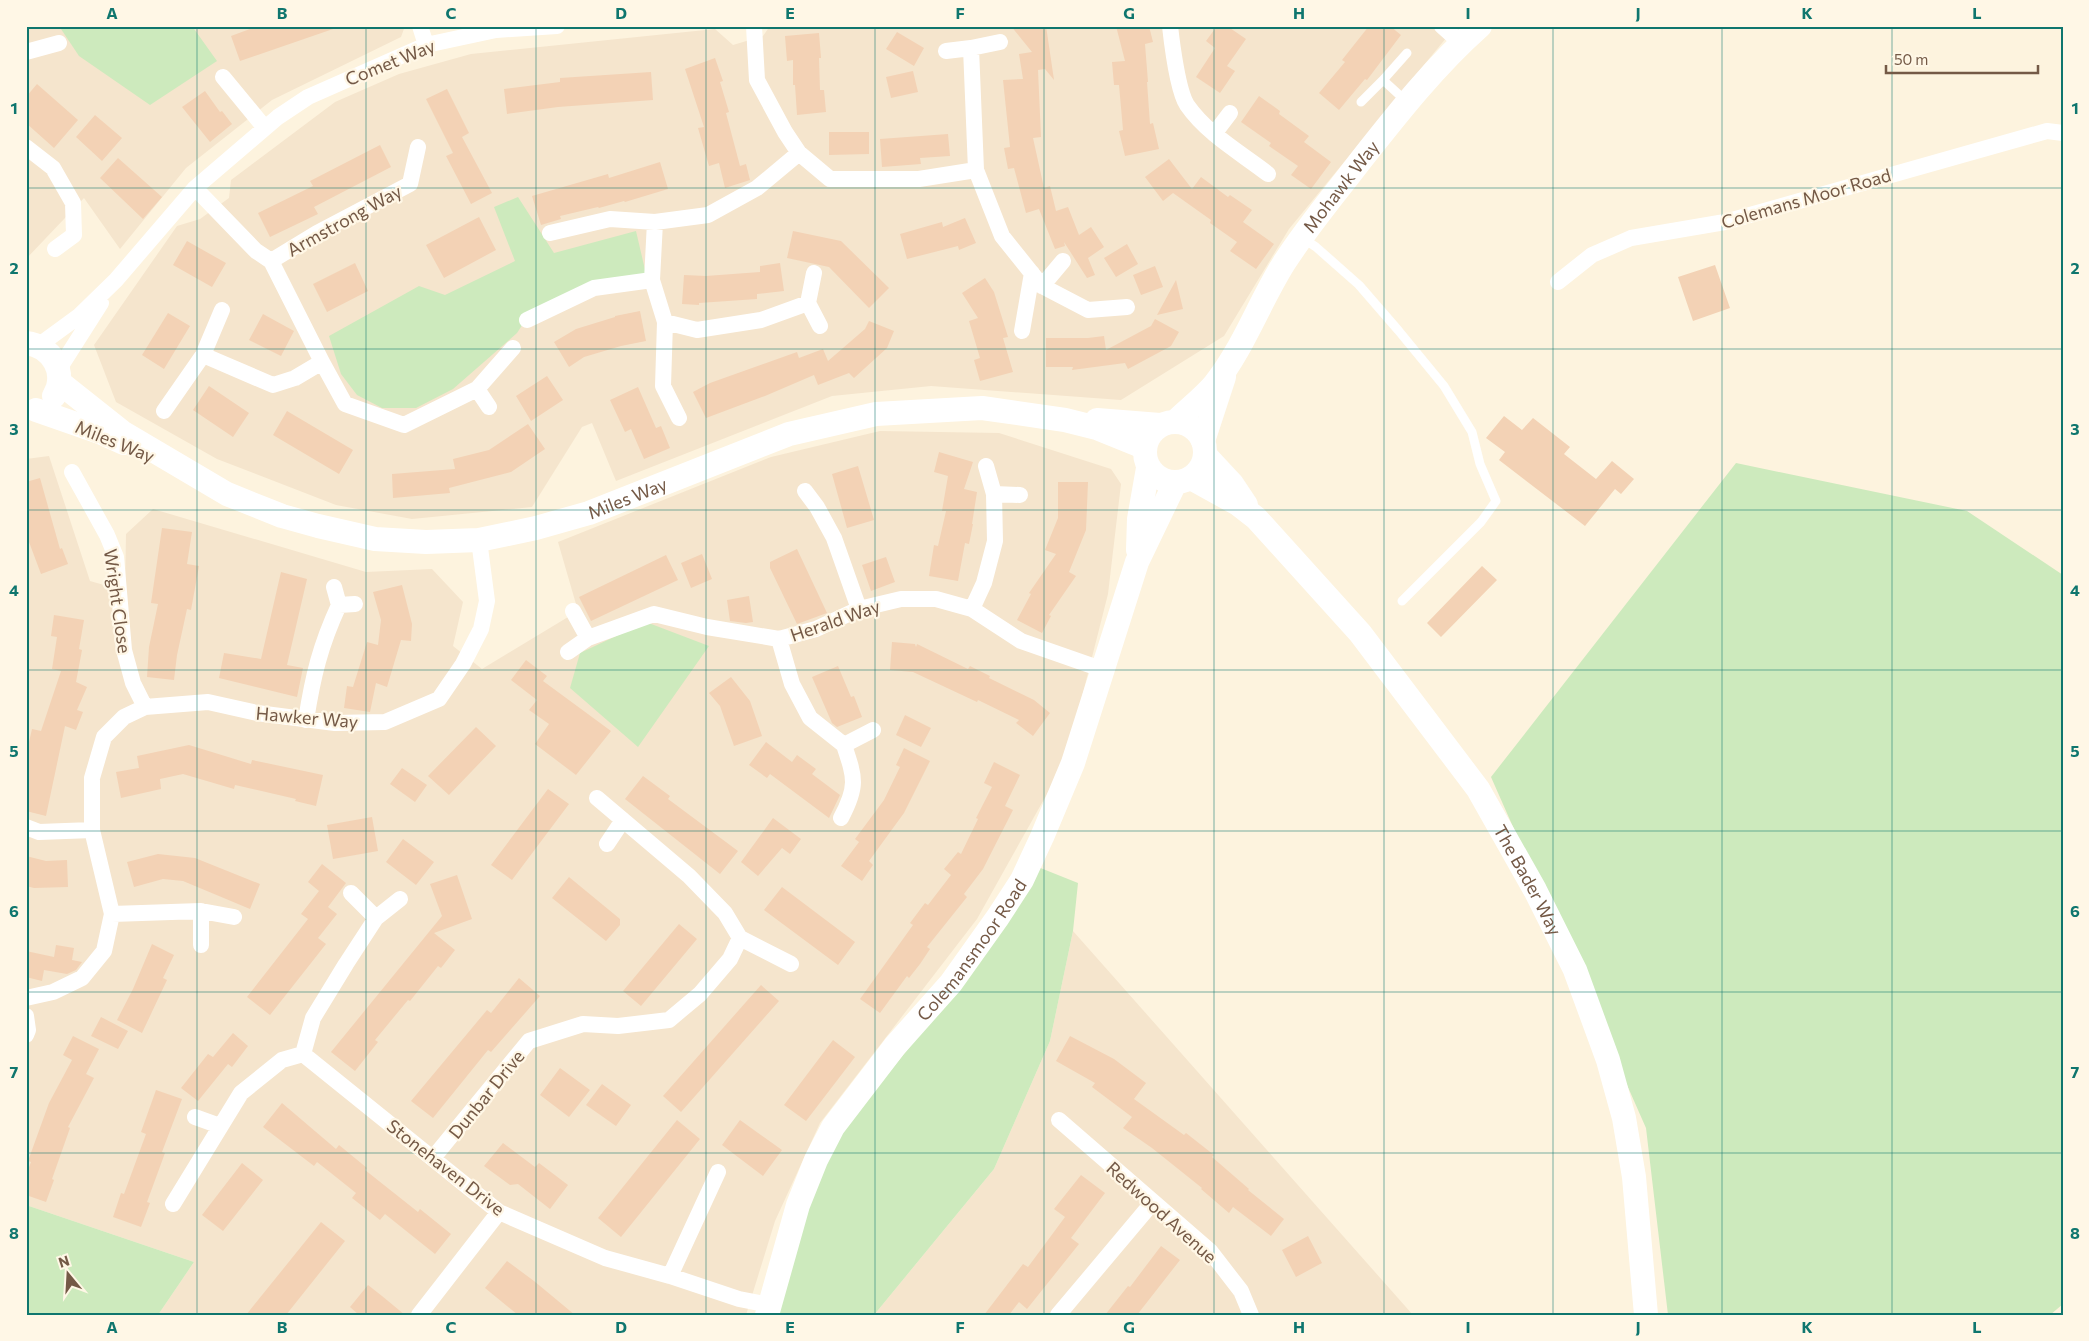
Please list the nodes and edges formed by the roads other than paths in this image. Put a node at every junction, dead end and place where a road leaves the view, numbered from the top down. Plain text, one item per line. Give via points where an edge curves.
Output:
1 (420, 26) edge
2 (557, 26) edge
3 (754, 26) edge
4 (1170, 26) edge
5 (1442, 26) edge
6 (1480, 26) edge
7 (1000, 42) dead end
8 (60, 43) dead end
9 (1461, 43) junction
10 (426, 45) junction
11 (971, 48) junction
12 (946, 51) dead end
13 (26, 52) edge
14 (1407, 53) dead end
15 (223, 77) dead end
16 (1383, 80) junction
17 (1407, 101) junction
18 (1361, 102) dead end
19 (1230, 113) dead end
20 (264, 128) junction
21 (2063, 133) edge
22 (1214, 134) junction
23 (26, 147) edge
24 (418, 147) dead end
25 (799, 153) junction
26 (976, 170) junction
27 (1268, 174) dead end
28 (195, 188) junction
29 (655, 222) junction
30 (550, 233) dead end
31 (1301, 237) junction
32 (55, 249) dead end
33 (271, 261) junction
34 (1063, 261) dead end
35 (814, 273) dead end
36 (116, 280) junction
37 (652, 280) junction
38 (1037, 280) junction
39 (1558, 282) dead end
40 (808, 304) junction
41 (1127, 307) dead end
42 (222, 310) dead end
43 (527, 320) dead end
44 (665, 322) junction
45 (820, 326) dead end
46 (1022, 331) dead end
47 (32, 344) edge
48 (513, 348) dead end
49 (203, 355) junction
50 (322, 362) junction
51 (1227, 366) junction
52 (59, 375) junction
53 (477, 389) junction
54 (488, 407) dead end
55 (31, 411) edge
56 (164, 411) dead end
57 (679, 418) dead end
58 (1065, 420) junction
59 (1168, 424) junction
60 (1204, 448) junction
61 (1146, 457) junction
62 (986, 466) dead end
63 (72, 472) dead end
64 (194, 474) junction
65 (1183, 481) junction
66 (805, 490) dead end
67 (994, 494) junction
68 (1020, 496) dead end
69 (1256, 518) junction
70 (479, 540) junction
71 (1137, 562) junction
72 (334, 587) dead end
73 (1402, 601) dead end
74 (859, 609) junction
75 (972, 609) junction
76 (573, 611) dead end
77 (588, 638) junction
78 (779, 639) junction
79 (568, 652) dead end
80 (1104, 670) junction
81 (145, 707) junction
82 (306, 720) junction
83 (872, 730) dead end
84 (844, 744) junction
85 (597, 798) dead end
86 (841, 818) dead end
87 (623, 820) junction
88 (26, 827) edge
89 (92, 830) junction
90 (607, 844) dead end
91 (351, 894) dead end
92 (400, 899) dead end
93 (201, 911) junction
94 (112, 914) junction
95 (234, 917) dead end
96 (376, 918) junction
97 (740, 938) junction
98 (201, 945) dead end
99 (791, 964) dead end
100 (26, 998) edge
101 (26, 1016) edge
102 (26, 1036) edge
103 (304, 1054) junction
104 (195, 1117) dead end
105 (1059, 1120) dead end
106 (220, 1126) junction
107 (433, 1158) junction
108 (718, 1172) dead end
109 (1153, 1202) junction
110 (174, 1204) dead end
111 (499, 1212) junction
112 (670, 1276) junction
113 (768, 1310) edge
114 (420, 1315) edge
115 (1058, 1315) edge
116 (1250, 1315) edge
117 (1646, 1315) edge

1 - 10 street
2 - 10 street, Comet Way via 496,30
3 - 25 street via 757,80
4 - 22 street via 1174,58 1186,104
5 - 9 street
6 - 9 street, Mohawk Way
7 - 11 street
8 - 13 street
9 - 17 street, Mohawk Way
10 - 20 street, Comet Way via 308,97
11 - 12 street
11 - 26 street
14 - 16 lane
15 - 20 street
16 - 17 lane
16 - 18 lane
17 - 31 street, Mohawk Way
19 - 22 street
20 - 28 street, Comet Way
21 - 39 street, Colemans Moor Road via 2047,132 1725,222 1631,238 1592,255
22 - 27 street
23 - 32 street via 53,168 73,203 74,235
24 - 33 street, Armstrong Way via 410,184
25 - 26 street via 830,179 919,179
25 - 29 street via 757,188 708,216
26 - 38 street via 1002,236
28 - 33 street, Armstrong Way via 256,251
28 - 36 street, Comet Way
29 - 30 street via 610,219
29 - 37 street
31 - 51 street, Mohawk Way
31 - 73 lane via 1359,286 1444,386 1472,432 1480,464 1496,501 1480,522
33 - 50 street, Armstrong Way
34 - 38 street
35 - 40 street
36 - 47 street, Comet Way via 79,316
36 - 52 street, Comet Way
37 - 43 street via 594,288
37 - 44 street
38 - 41 street via 1088,310
38 - 46 street
40 - 44 street via 761,320 696,330
40 - 45 street
42 - 49 street
44 - 57 street via 663,386
47 - 52 street, Miles Way via 44,348 54,358
48 - 53 street, Armstrong Way
49 - 50 street via 273,385 295,378
49 - 56 street
50 - 53 street, Armstrong Way via 345,404 404,425
51 - 59 street, Mohawk Way via 1213,386
51 - 60 street, Mohawk Way
52 - 55 street, Miles Way via 56,394
52 - 64 street, Miles Way via 122,432
53 - 54 street
55 - 64 street, Miles Way via 102,433
58 - 59 street, Miles Way
58 - 61 street, Miles Way via 1097,428
58 - 70 street, Miles Way via 982,408 876,414 789,434 589,513
59 - 60 street via 1191,426 1198,432
59 - 61 street via 1152,432
60 - 65 street via 1199,471
60 - 69 street, The Bader Way
61 - 65 street via 1155,476 1164,481
61 - 71 street, Colemansmoor Road
62 - 67 street
63 - 81 street, Wright Close via 116,557 124,650 133,683
64 - 70 street, Miles Way via 227,494 282,516 318,526 375,539 426,542
65 - 69 street, The Bader Way via 1238,504
65 - 71 street, Colemansmoor Road
66 - 74 street via 834,538
67 - 68 street
67 - 75 street via 995,541 984,583
69 - 117 street, The Bader Way via 1360,633 1478,788 1575,970 1608,1060 1624,1118 1634,1177
70 - 82 street, Hawker Way via 487,601 482,629 439,699 385,722
71 - 80 street, Colemansmoor Road
72 - 82 street via 347,605 326,633 313,674
74 - 75 street, Herald Way via 901,599 936,599
74 - 78 street, Herald Way via 816,629
75 - 80 street, Herald Way via 1021,641
76 - 77 street
77 - 78 street, Herald Way via 654,614
77 - 79 street, Herald Way
78 - 84 street via 792,684 810,718
80 - 113 street, Colemansmoor Road via 1073,763 1022,880 951,983 895,1046 833,1127 798,1205
81 - 82 street, Hawker Way via 208,702
81 - 89 street, Hawker Way via 124,717 104,737 92,778
83 - 84 street
84 - 86 street via 854,775 851,800
85 - 87 street
87 - 90 street
87 - 97 street via 689,876 725,913
88 - 89 street via 39,832
89 - 94 street, Hawker Way
91 - 96 street
92 - 96 street
93 - 94 street
93 - 95 street
93 - 98 street
94 - 100 street, Hawker Way via 104,951 82,978 53,992
96 - 103 street via 313,1018
97 - 99 street
97 - 107 street, Dunbar Drive via 730,959 700,994 669,1020 618,1026 583,1024 529,1041
101 - 102 street
103 - 106 street via 282,1060 241,1093
103 - 107 street, Stonehaven Drive
104 - 106 street
105 - 109 street, Redwood Avenue
106 - 110 street
107 - 111 street, Stonehaven Drive
108 - 112 street
109 - 115 street
109 - 116 street, Redwood Avenue via 1210,1251 1241,1291
111 - 112 street, Stonehaven Drive via 605,1258
111 - 114 street
112 - 113 street, Stonehaven Drive

